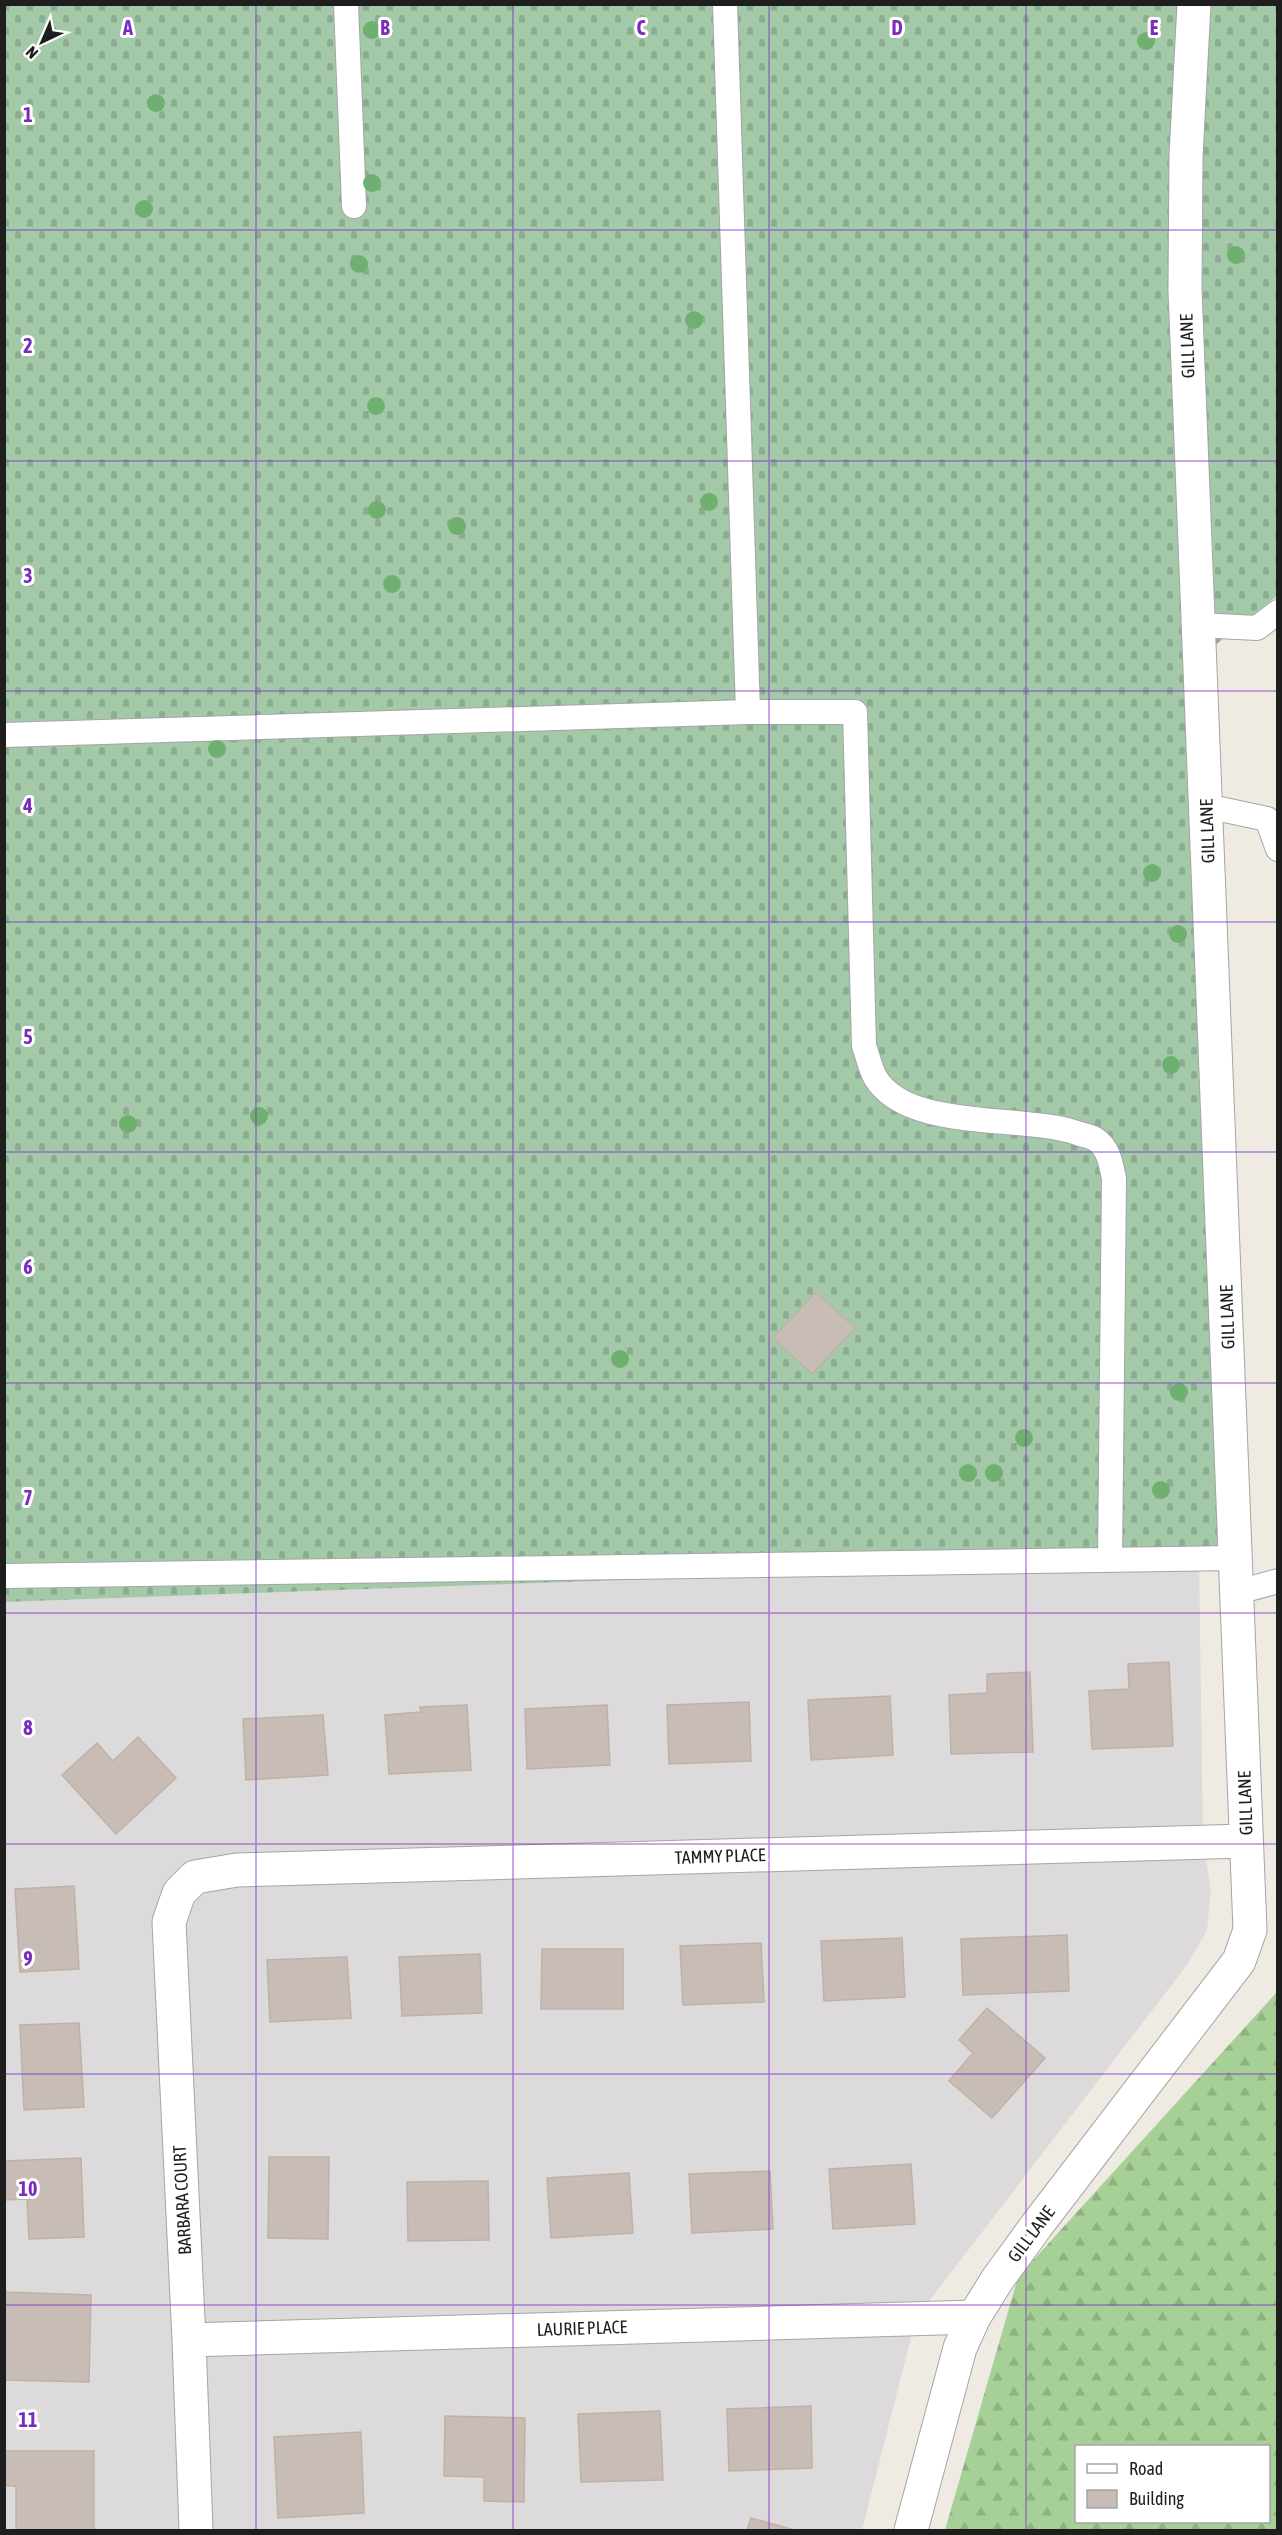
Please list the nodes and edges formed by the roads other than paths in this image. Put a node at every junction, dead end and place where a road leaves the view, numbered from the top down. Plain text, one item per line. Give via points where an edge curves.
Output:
1 (346, 4) edge
2 (725, 4) edge
3 (1194, 4) edge
4 (354, 206) dead end
5 (1278, 612) edge
6 (1199, 625) junction
7 (748, 712) junction
8 (4, 735) edge
9 (1206, 806) junction
10 (1278, 849) edge
11 (1237, 1558) junction
12 (1110, 1560) junction
13 (4, 1576) edge
14 (1278, 1581) edge
15 (1238, 1592) junction
16 (1246, 1841) junction
17 (195, 1877) joint
18 (974, 2317) junction
19 (189, 2340) junction
20 (195, 2530) edge
21 (911, 2530) edge

1 - 4 lane
2 - 7 lane
3 - 6 street, GILL LANE via 1186,156 1185,290
5 - 6 lane via 1257,628
6 - 9 street, GILL LANE
7 - 8 lane
7 - 12 lane via 855,712 864,1046 875,1077 892,1095 937,1114 1060,1127 1095,1139 1109,1155 1114,1179
9 - 10 lane via 1267,819
9 - 11 street, GILL LANE
11 - 12 lane
11 - 15 street, GILL LANE
12 - 13 lane
14 - 15 lane
15 - 16 street, GILL LANE
16 - 17 street, TAMMY PLACE via 237,1870
16 - 18 street, GILL LANE via 1250,1930 1239,1961 1037,2225
17 - 19 street, BARBARA COURT via 179,1893 169,1922
18 - 19 street, LAURIE PLACE
18 - 21 street, GILL LANE via 960,2348
19 - 20 street, BARBARA COURT

